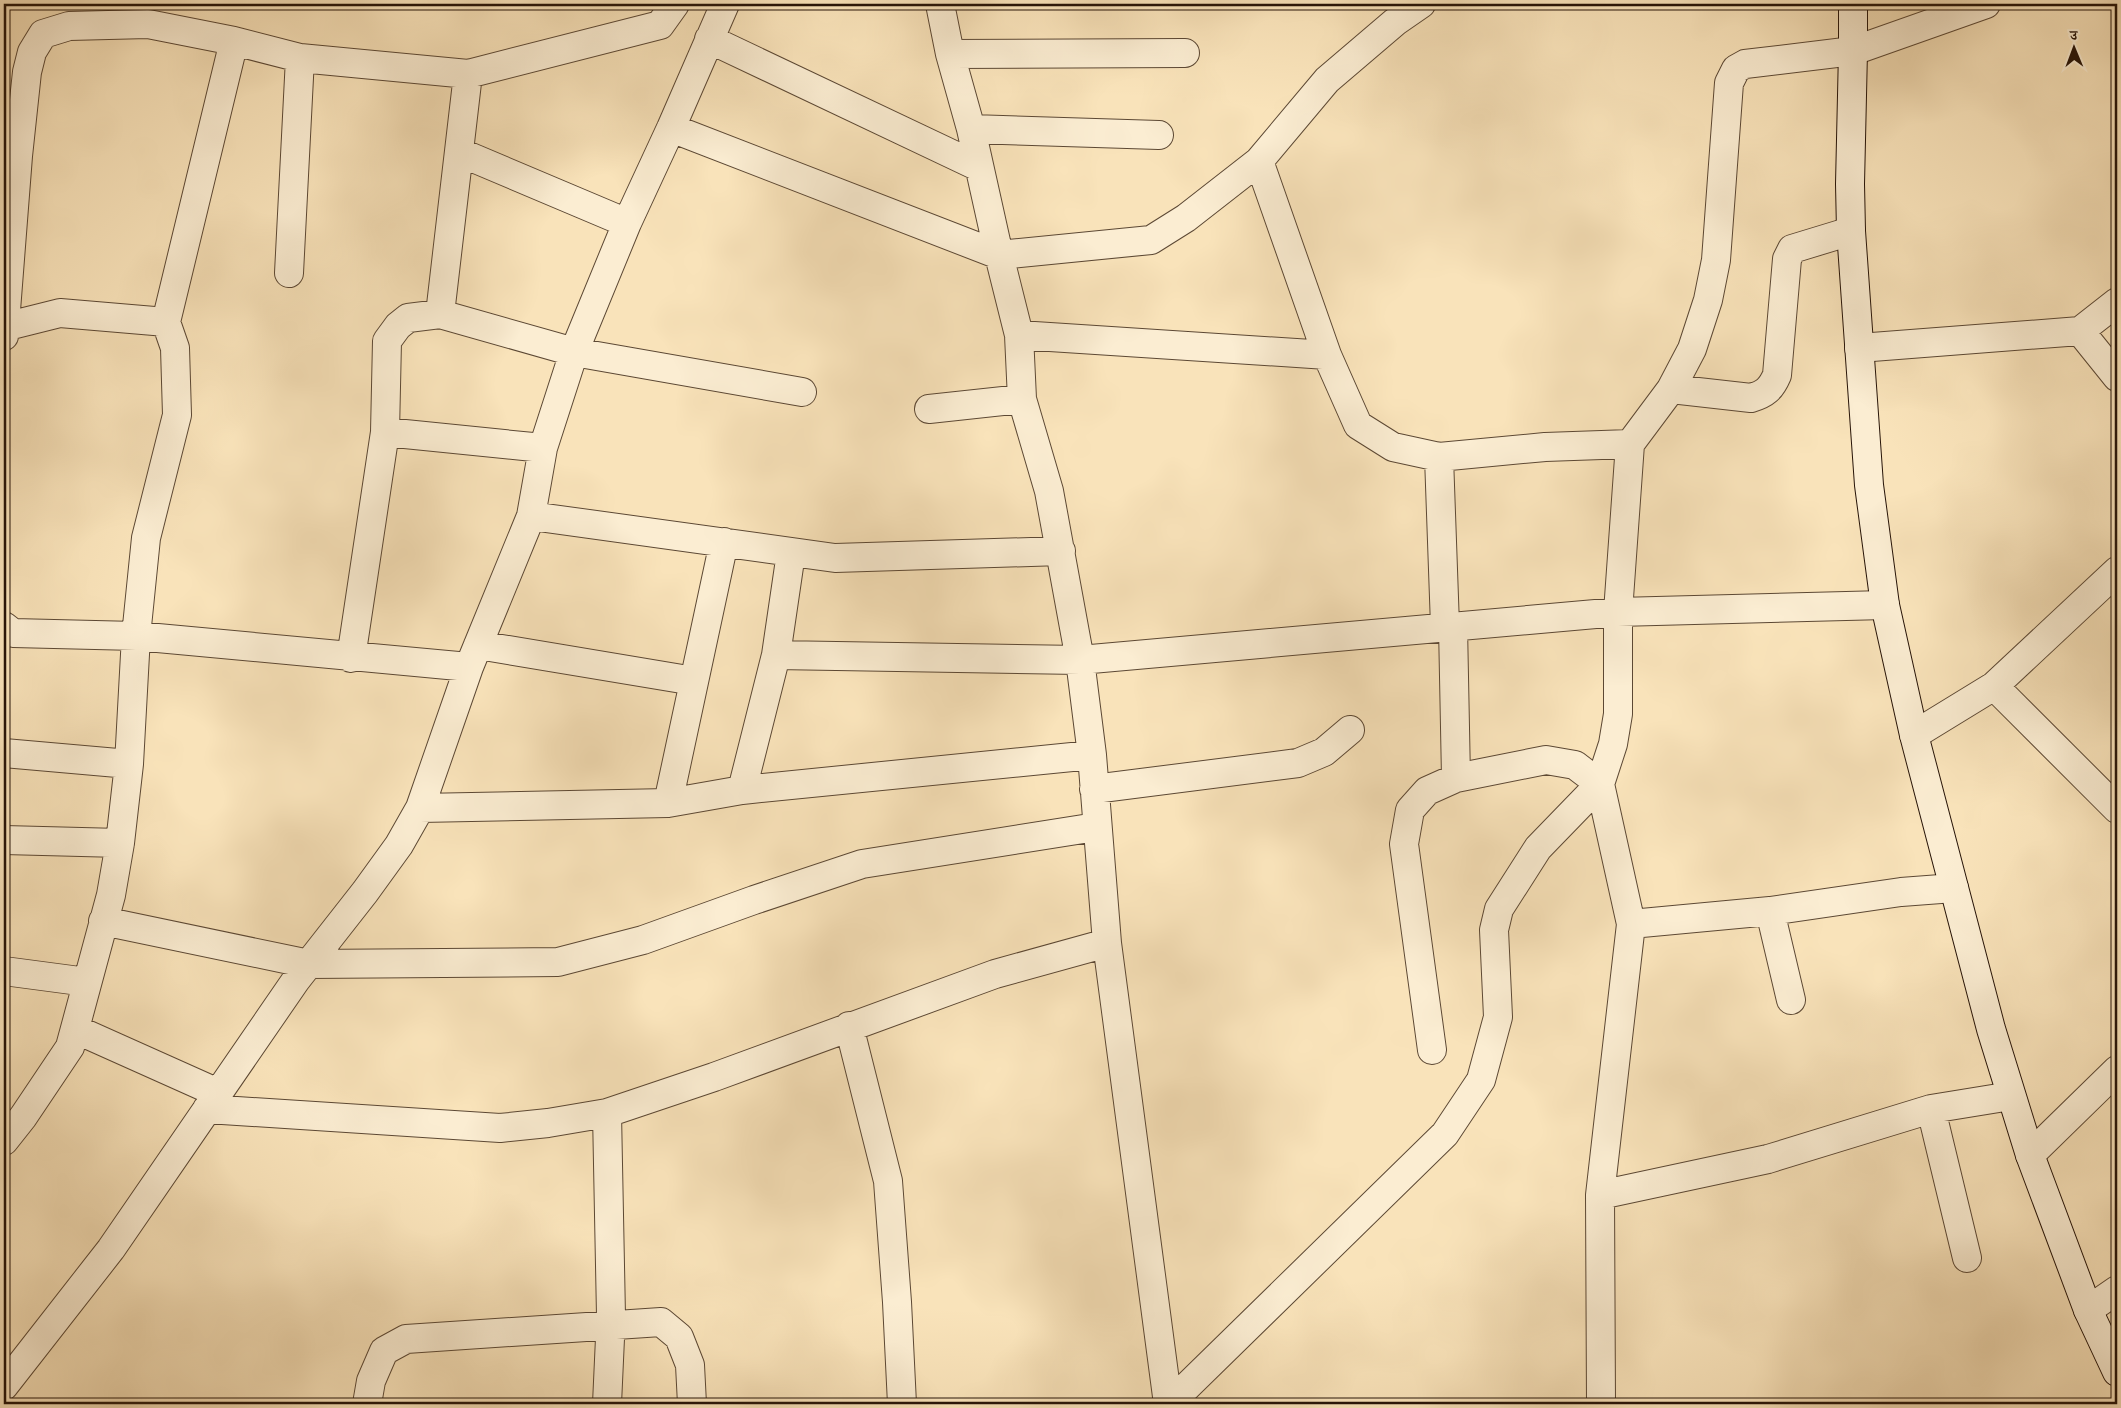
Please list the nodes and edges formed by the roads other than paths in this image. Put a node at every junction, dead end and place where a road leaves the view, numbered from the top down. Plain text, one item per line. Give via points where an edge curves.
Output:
1 (675, 4) edge
2 (725, 4) edge
3 (940, 4) edge
4 (1422, 4) edge
5 (1853, 4) edge
6 (1986, 4) edge
7 (151, 14) edge
8 (708, 39) junction
9 (234, 41) junction
10 (1854, 51) junction
11 (1185, 53) dead end
12 (950, 54) junction
13 (300, 58) junction
14 (468, 74) junction
15 (671, 128) junction
16 (971, 129) junction
17 (1159, 135) dead end
18 (459, 152) junction
19 (11, 156) edge
20 (1259, 161) junction
21 (979, 167) junction
22 (627, 223) junction
23 (1851, 231) junction
24 (999, 255) junction
25 (289, 273) dead end
26 (2117, 302) edge
27 (440, 314) junction
28 (166, 322) junction
29 (4, 330) edge
30 (2080, 331) junction
31 (1019, 335) junction
32 (1859, 348) junction
33 (574, 352) junction
34 (1327, 355) junction
35 (2117, 378) edge
36 (1672, 389) junction
37 (802, 392) dead end
38 (1022, 400) junction
39 (929, 408) dead end
40 (385, 432) junction
41 (1630, 444) junction
42 (543, 448) junction
43 (1439, 457) junction
44 (531, 516) junction
45 (724, 542) junction
46 (1061, 551) junction
47 (791, 553) junction
48 (2117, 571) edge
49 (1885, 605) junction
50 (1618, 612) junction
51 (4, 626) edge
52 (1449, 626) junction
53 (136, 636) junction
54 (776, 655) junction
55 (474, 656) junction
56 (351, 658) junction
57 (1080, 660) junction
58 (694, 681) junction
59 (1994, 686) junction
60 (1350, 730) dead end
61 (1914, 735) junction
62 (4, 753) edge
63 (1092, 755) junction
64 (129, 764) junction
65 (1456, 778) junction
66 (1600, 784) junction
67 (1094, 789) junction
68 (742, 790) junction
69 (668, 803) junction
70 (420, 808) junction
71 (2117, 808) edge
72 (1096, 827) junction
73 (4, 840) edge
74 (120, 843) junction
75 (1954, 888) junction
76 (1770, 911) junction
77 (104, 921) junction
78 (1631, 924) junction
79 (1107, 943) junction
80 (309, 964) junction
81 (4, 971) edge
82 (87, 982) junction
83 (1791, 1000) dead end
84 (849, 1026) junction
85 (75, 1029) junction
86 (1432, 1050) dead end
87 (2117, 1070) edge
88 (2011, 1096) junction
89 (212, 1101) junction
90 (1931, 1109) junction
91 (607, 1113) junction
92 (4, 1141) edge
93 (2030, 1154) junction
94 (1600, 1195) junction
95 (1967, 1258) dead end
96 (2117, 1290) edge
97 (2088, 1310) junction
98 (611, 1324) junction
99 (2117, 1372) edge
100 (4, 1386) edge
101 (4, 1395) edge
102 (10, 1404) edge
103 (367, 1404) edge
104 (607, 1404) edge
105 (692, 1404) edge
106 (902, 1404) edge
107 (1168, 1404) edge
108 (1602, 1404) edge

1 - 14 street via 660,25
2 - 8 street
3 - 12 street
4 - 20 street via 1395,22 1328,80
5 - 10 street
6 - 10 street
7 - 9 street
7 - 19 street via 69,26 44,34 32,52
8 - 15 street
8 - 21 street
9 - 13 street
9 - 28 street
10 - 23 street
10 - 36 street via 1762,60 1736,69 1730,83 1715,268 1692,349
11 - 12 street
12 - 16 street
13 - 14 street
13 - 25 street
14 - 18 street
15 - 22 street
15 - 24 street
16 - 17 street
16 - 21 street
18 - 22 street
18 - 27 street
19 - 29 street
20 - 24 street via 1186,218 1151,240
20 - 34 street
21 - 24 street
22 - 33 street
23 - 32 street
23 - 36 street via 1792,249 1786,259 1777,375 1763,395 1751,398
24 - 31 street
26 - 30 street
27 - 33 street
27 - 40 street via 408,318 387,341
28 - 29 street via 60,313
28 - 53 street via 175,348 177,415 146,538
30 - 32 street
30 - 35 street
31 - 34 street
31 - 38 street
32 - 49 street via 1869,485
33 - 37 street
33 - 42 street
34 - 43 street via 1358,425 1393,447
36 - 41 street
38 - 39 street
38 - 46 street via 1049,491
40 - 42 street
40 - 56 street
41 - 43 street via 1545,446
41 - 50 street
42 - 44 street
43 - 52 street
44 - 45 street
44 - 55 street
45 - 47 street
45 - 58 street
46 - 47 street via 836,558
46 - 57 street
47 - 54 street
48 - 59 street
49 - 50 street
49 - 61 street
50 - 52 street
50 - 66 street via 1618,714 1613,744
51 - 53 street via 13,633
52 - 57 street
52 - 65 street
53 - 56 street
53 - 64 street
54 - 57 street
54 - 68 street
55 - 56 street
55 - 58 street
55 - 70 street
57 - 63 street
58 - 69 street
59 - 61 street
59 - 71 street
60 - 67 street via 1324,752 1298,763
61 - 75 street
62 - 64 street
63 - 67 street
63 - 68 street
64 - 74 street
65 - 66 street via 1546,760 1575,765
65 - 86 street via 1427,791 1410,810 1404,844
66 - 78 street
66 - 107 street via 1538,848 1499,909 1494,930 1498,1018 1481,1080 1445,1134
67 - 72 street
68 - 69 street
69 - 70 street
70 - 80 street via 399,845
72 - 79 street
72 - 80 street via 862,864 642,940 558,962
73 - 74 street
74 - 77 street
75 - 76 street via 1901,892
75 - 88 street
76 - 78 street
76 - 83 street
77 - 80 street
77 - 82 street
78 - 94 street
79 - 84 street via 995,974
79 - 107 street
80 - 89 street
81 - 82 street
82 - 85 street
84 - 91 street
84 - 106 street via 888,1181
85 - 89 street
85 - 92 street via 70,1047 24,1117
87 - 93 street
88 - 90 street
88 - 93 street
89 - 91 street via 500,1128
89 - 100 street via 111,1249
90 - 94 street via 1768,1158
90 - 95 street
91 - 98 street
93 - 97 street
94 - 108 street
96 - 97 street
97 - 99 street
98 - 103 street via 406,1339 384,1351 371,1381
98 - 104 street
98 - 105 street via 661,1322 679,1337 690,1365
101 - 102 street

